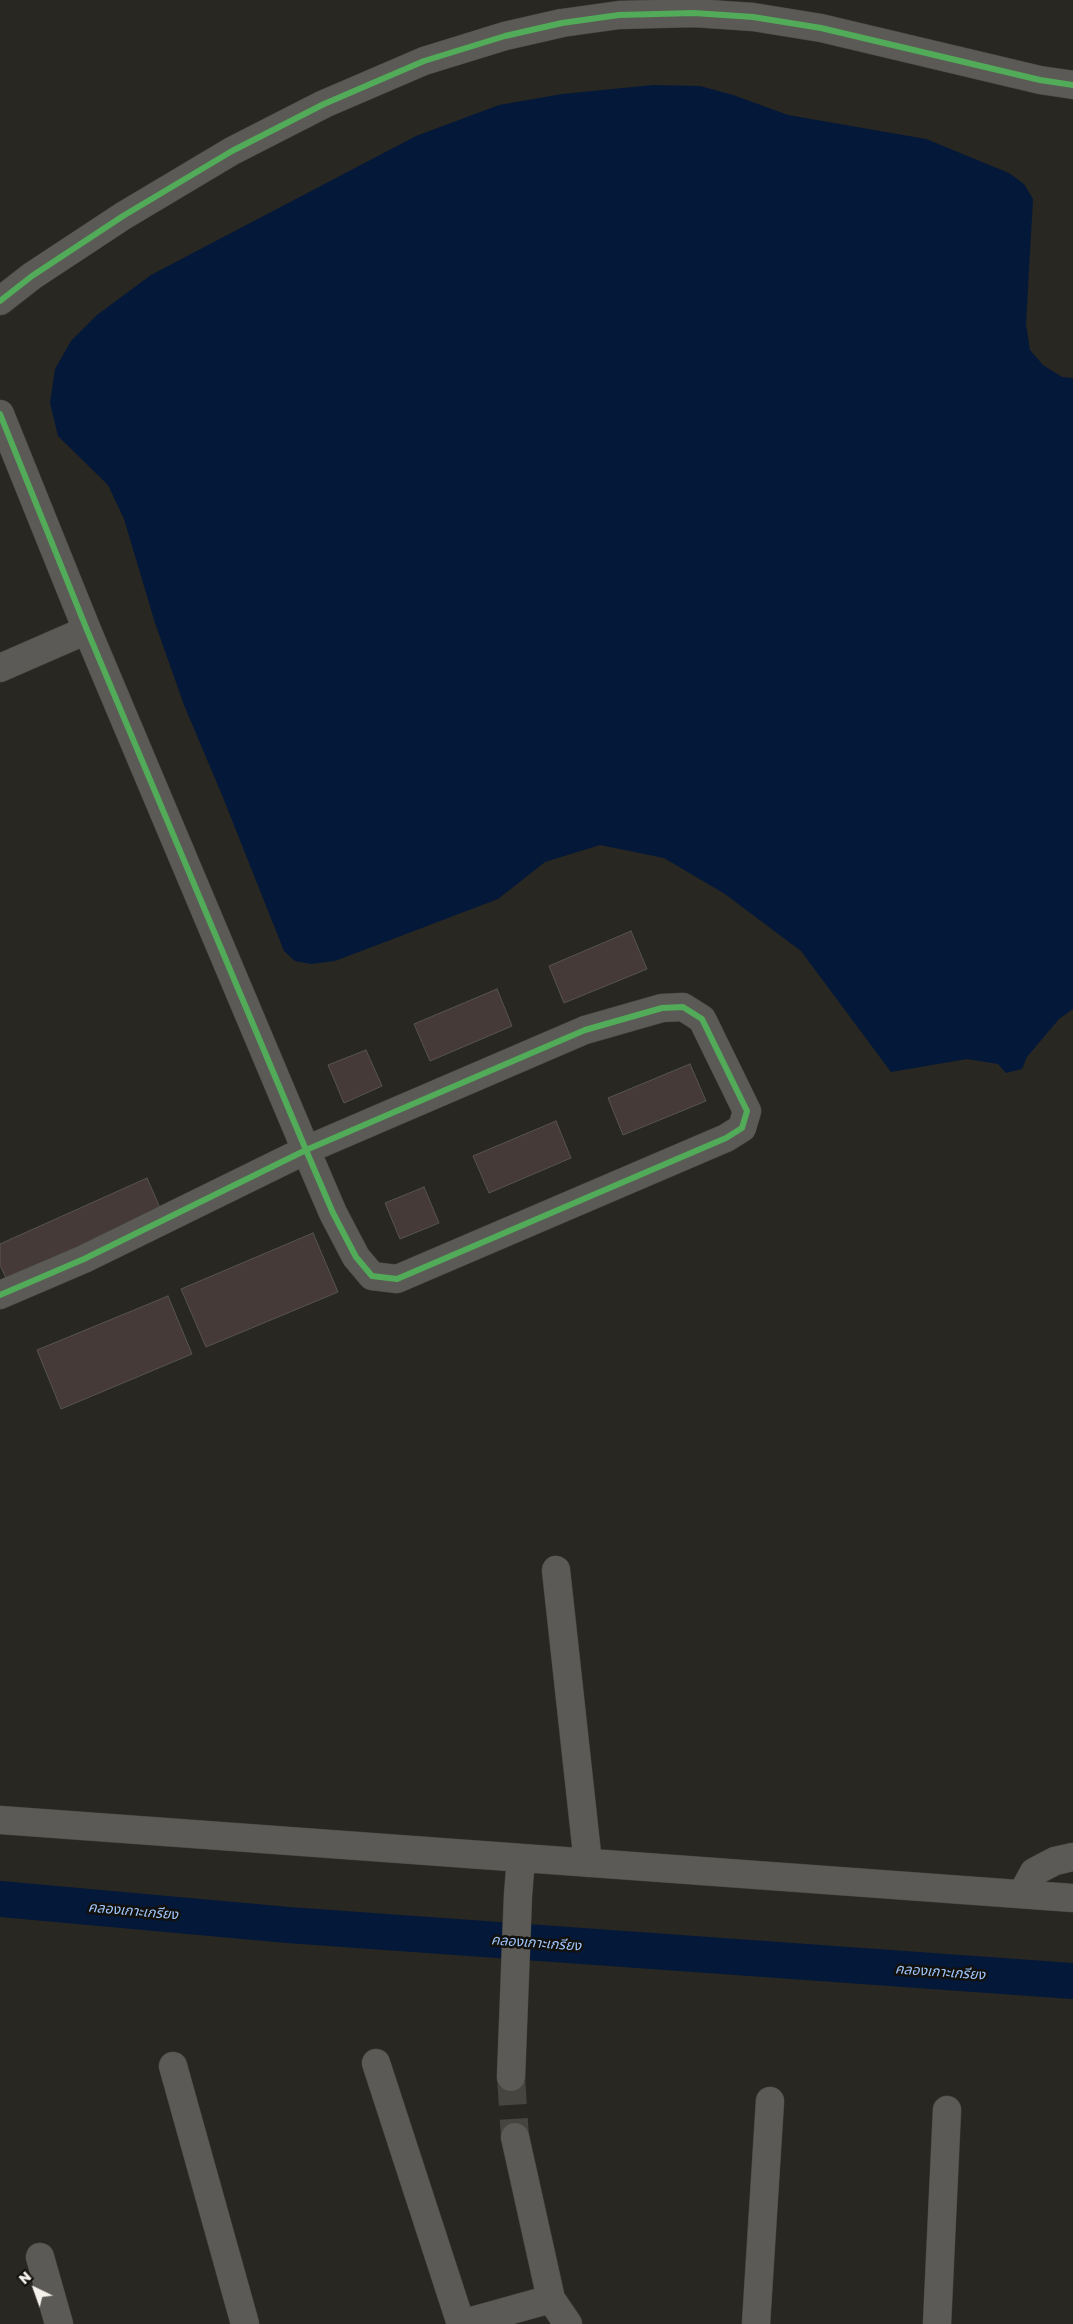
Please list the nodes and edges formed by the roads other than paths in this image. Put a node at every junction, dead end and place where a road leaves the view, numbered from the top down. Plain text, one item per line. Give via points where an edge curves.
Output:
1 (1073, 86) edge
2 (0, 301) edge
3 (0, 414) edge
4 (87, 630) junction
5 (0, 668) edge
6 (306, 1150) junction
7 (0, 1295) edge
8 (556, 1570) dead end
9 (0, 1820) edge
10 (1073, 1856) edge
11 (521, 1858) junction
12 (588, 1863) junction
13 (1022, 1894) junction
14 (1073, 1898) edge
15 (376, 2063) dead end
16 (173, 2066) dead end
17 (511, 2077) tunnel mouth
18 (770, 2101) dead end
19 (947, 2110) dead end
20 (515, 2137) tunnel mouth
21 (40, 2256) dead end
22 (551, 2299) junction
23 (59, 2324) edge
24 (245, 2324) edge
25 (461, 2324) edge
26 (568, 2324) edge
27 (756, 2324) edge
28 (937, 2324) edge

1 - 2 street via 830,30 753,17 694,13 619,15 562,23 505,36 424,61 324,104 232,151 123,216
3 - 4 street
4 - 5 street
4 - 6 street
6 - 6 street via 585,1030 662,1008 684,1007 702,1020 747,1111 742,1128 726,1138 397,1279 372,1276 356,1258
6 - 7 street via 84,1259
8 - 12 street
9 - 11 street
10 - 13 street via 1034,1872
11 - 12 street
11 - 17 street
12 - 13 street
13 - 14 street
15 - 25 street
16 - 24 street
18 - 27 street
19 - 28 street
20 - 22 street
21 - 23 street
22 - 25 street
22 - 26 street

